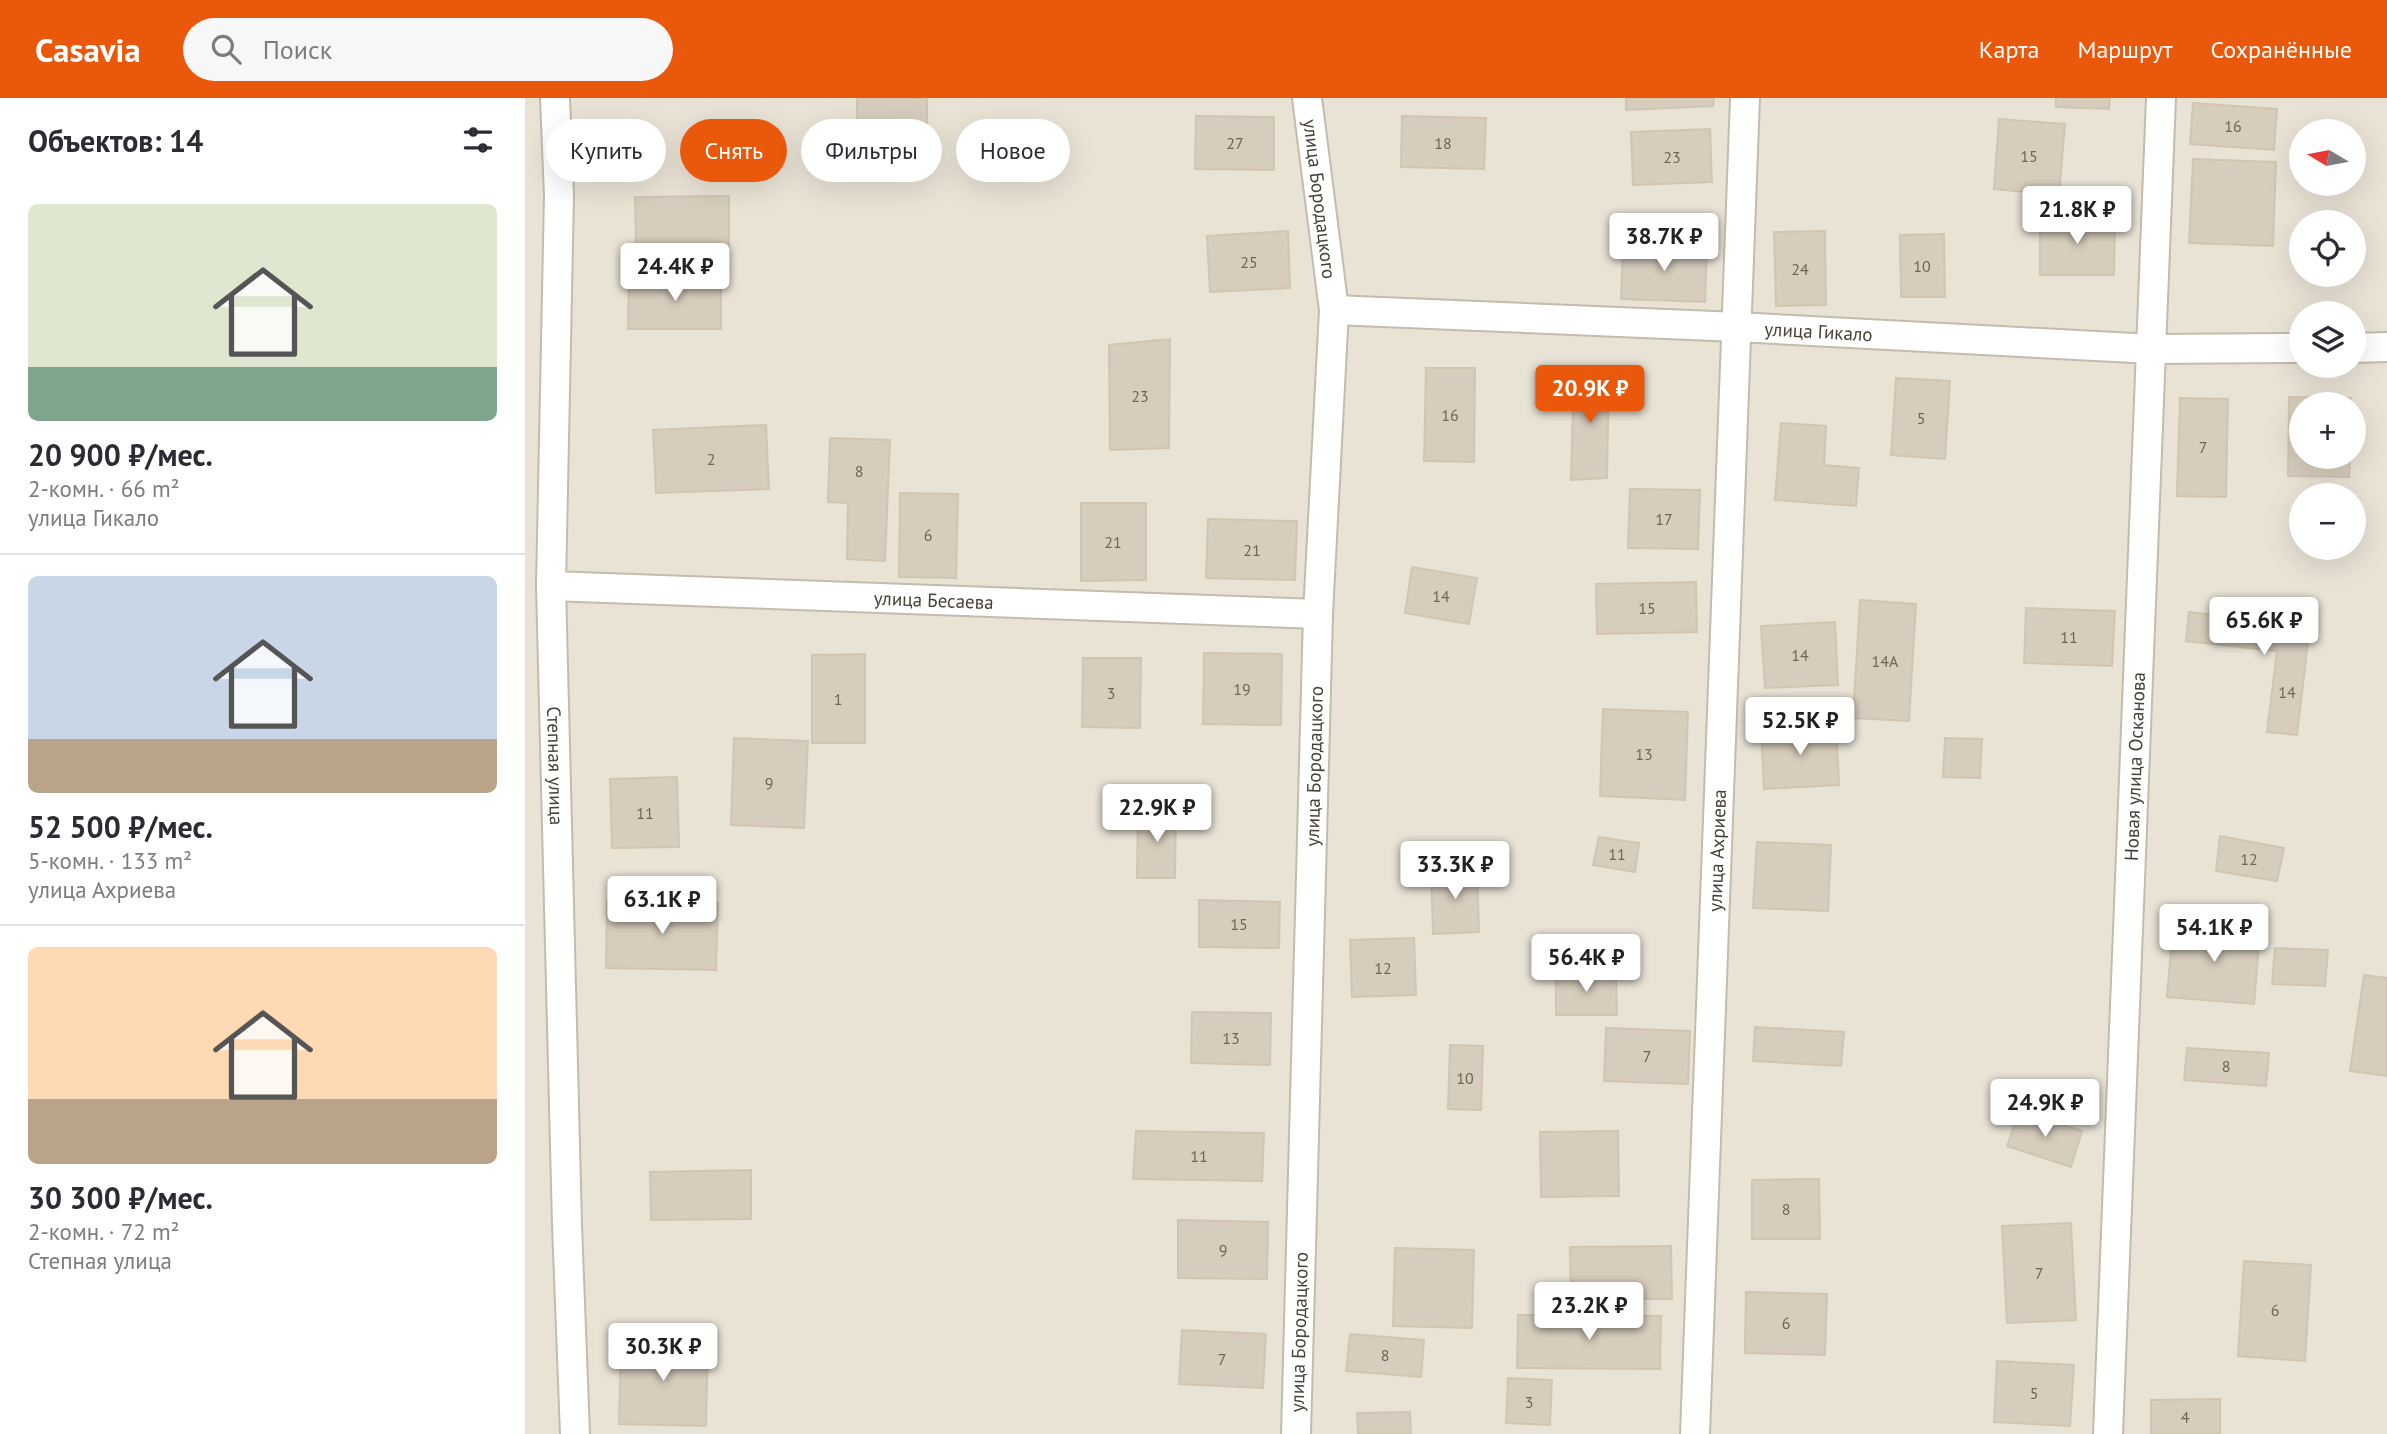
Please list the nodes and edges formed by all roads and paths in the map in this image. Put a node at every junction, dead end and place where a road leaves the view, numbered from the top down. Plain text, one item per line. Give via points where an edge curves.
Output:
1 (555, 98) edge
2 (1307, 98) edge
3 (1745, 98) edge
4 (2161, 98) edge
5 (1334, 310) junction
6 (1737, 327) junction
7 (2387, 347) edge
8 (2289, 348) edge
9 (2366, 348) edge
10 (2152, 349) junction
11 (551, 586) junction
12 (1318, 614) junction
13 (575, 1434) edge
14 (1296, 1434) edge
15 (1695, 1434) edge
16 (2108, 1434) edge

1 - 11 street, Степная улица via 559,195
2 - 5 street, улица Бородацкого
3 - 6 street, улица Ахриева
4 - 10 street, Новая улица Осканова
5 - 6 street, улица Гикало
5 - 12 street, улица Бородацкого
6 - 10 street, улица Гикало
6 - 15 street, улица Ахриева
7 - 9 street
8 - 10 street, улица Гикало
10 - 16 street, Новая улица Осканова
11 - 12 street, улица Бесаева
11 - 13 street, Степная улица
12 - 14 street, улица Бородацкого

